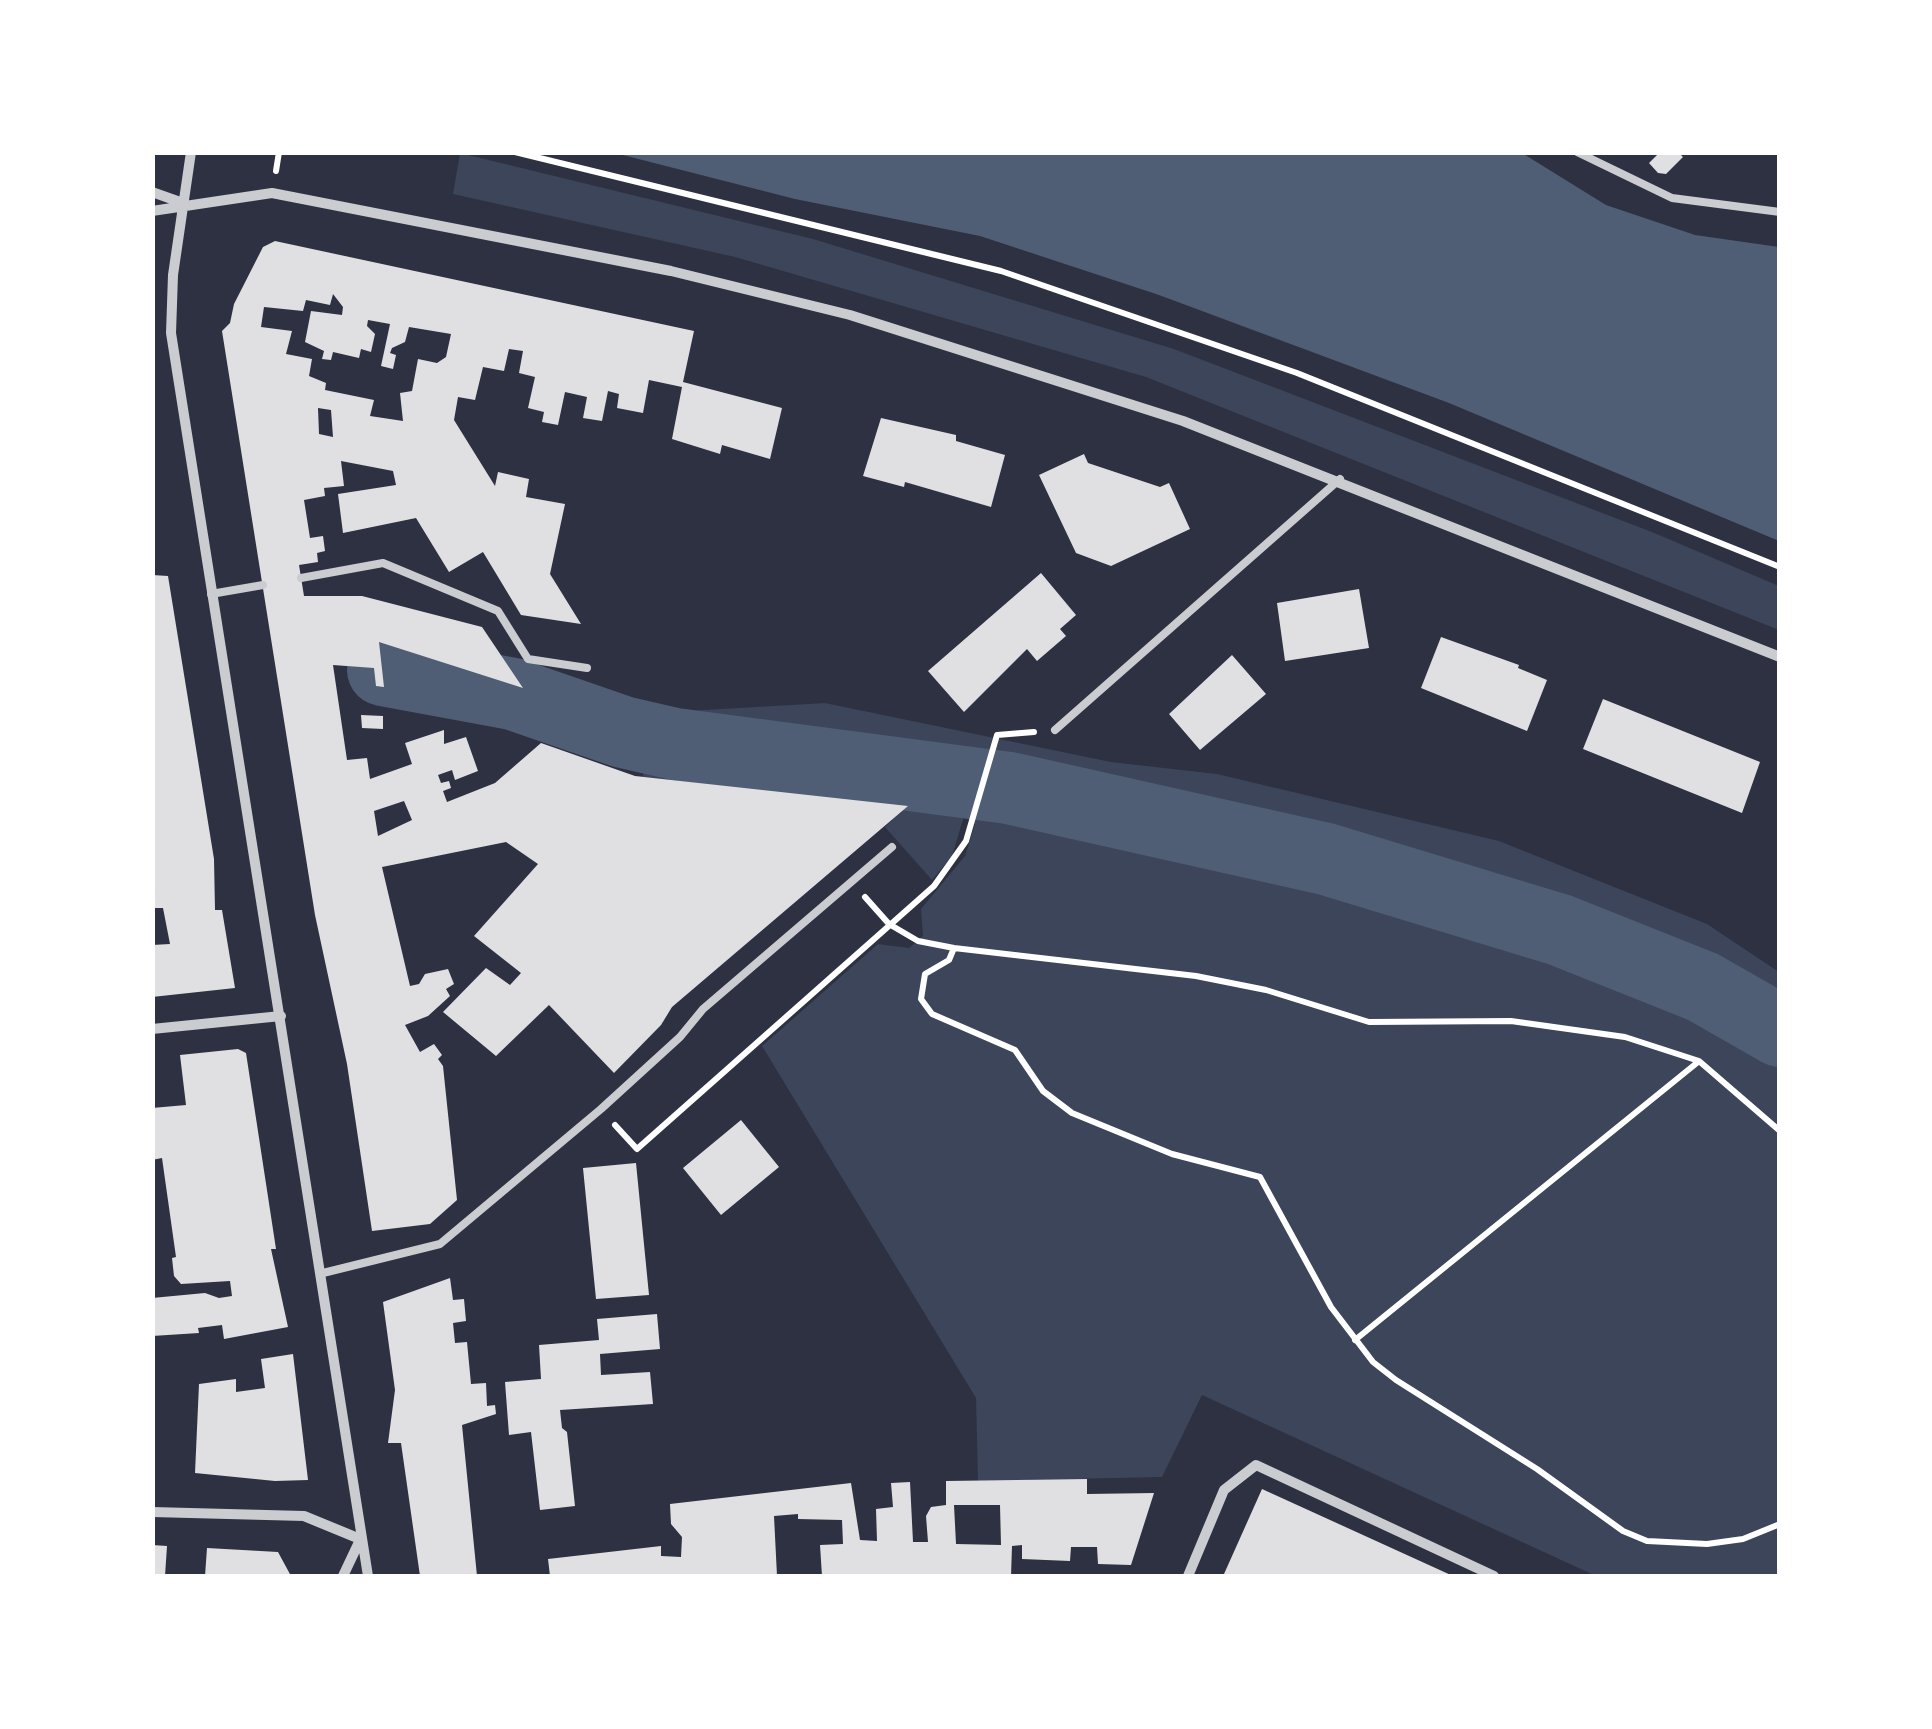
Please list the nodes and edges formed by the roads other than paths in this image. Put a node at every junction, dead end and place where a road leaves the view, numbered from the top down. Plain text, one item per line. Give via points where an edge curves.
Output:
1 (191, 152) edge
2 (1577, 152) edge
3 (152, 192) edge
4 (184, 203) junction
5 (152, 210) edge
6 (1780, 212) edge
7 (1340, 479) junction
8 (301, 578) dead end
9 (263, 585) dead end
10 (211, 594) junction
11 (1780, 657) edge
12 (587, 668) dead end
13 (1054, 730) road end
14 (892, 848) dead end
15 (281, 1016) junction
16 (152, 1029) edge
17 (323, 1273) junction
18 (152, 1512) edge
19 (360, 1539) junction
20 (342, 1576) edge
21 (368, 1576) edge
22 (1188, 1576) edge
23 (1494, 1576) edge

1 - 4 street
2 - 6 lane via 1672,198
3 - 4 street
4 - 5 street
4 - 7 street via 272,193 760,291 1044,373
4 - 10 street via 171,333
7 - 11 street
7 - 13 lane
8 - 12 lane via 383,564 498,611 528,659
9 - 10 lane
10 - 15 street
14 - 17 lane via 440,1244
15 - 16 street
15 - 17 street
17 - 19 street
18 - 19 street via 304,1516
19 - 20 street
19 - 21 street
22 - 23 street via 1224,1490 1256,1465

